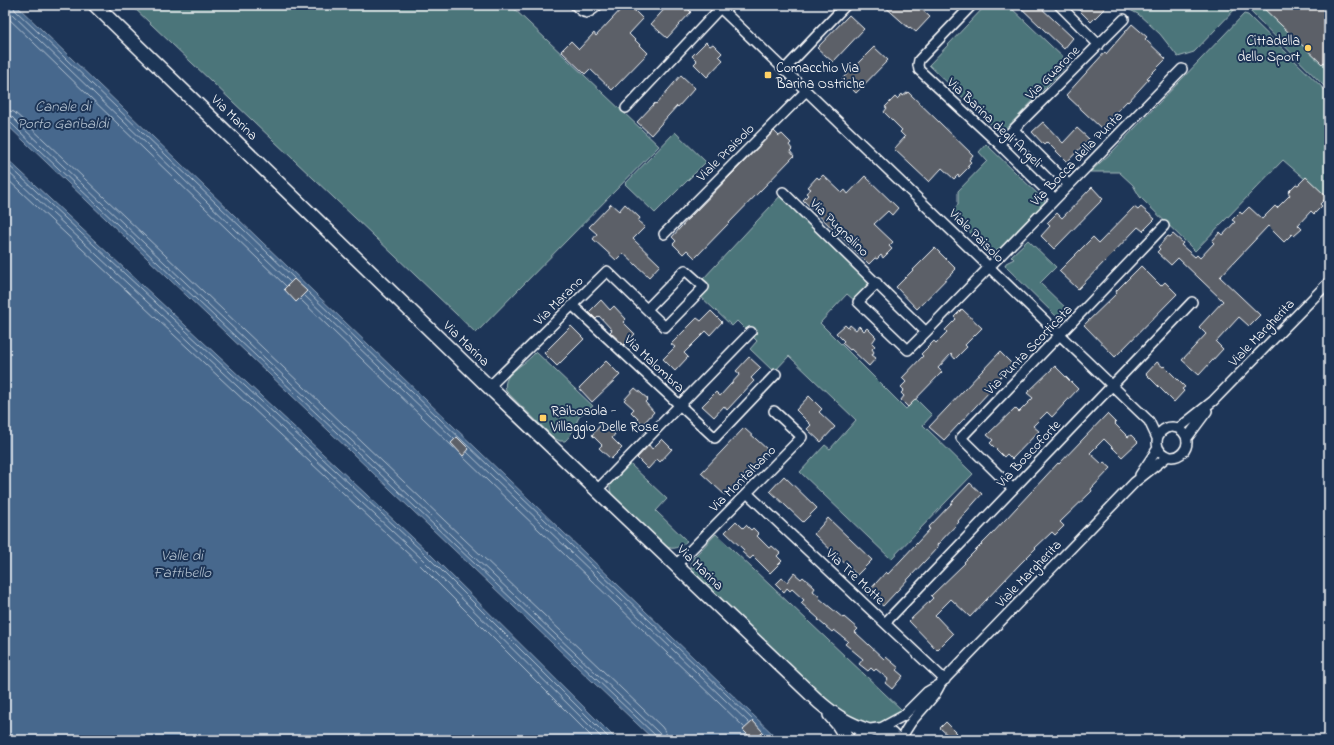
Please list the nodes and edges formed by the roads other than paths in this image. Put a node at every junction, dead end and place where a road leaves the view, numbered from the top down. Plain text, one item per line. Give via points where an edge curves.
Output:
1 (95, 5) edge
2 (575, 5) edge
3 (598, 5) edge
4 (846, 5) edge
5 (972, 5) edge
6 (1059, 5) edge
7 (720, 6) edge
8 (1124, 19) dead end
9 (1099, 45) junction
10 (1182, 68) dead end
11 (784, 70) junction
12 (806, 90) junction
13 (626, 108) dead end
14 (1014, 130) junction
15 (999, 144) junction
16 (1069, 185) junction
17 (783, 192) dead end
18 (1055, 199) junction
19 (1164, 226) dead end
20 (664, 234) dead end
21 (990, 267) junction
22 (1329, 282) edge
23 (877, 283) junction
24 (1192, 302) dead end
25 (572, 305) junction
26 (647, 309) junction
27 (751, 332) dead end
28 (926, 332) junction
29 (1061, 335) junction
30 (776, 374) dead end
31 (1112, 385) junction
32 (489, 387) junction
33 (1213, 401) junction
34 (680, 406) junction
35 (774, 411) dead end
36 (1149, 421) junction
37 (1168, 427) junction
38 (1179, 428) junction
39 (1158, 438) junction
40 (1187, 438) junction
41 (1158, 448) junction
42 (1168, 456) junction
43 (1135, 482) junction
44 (1013, 489) junction
45 (597, 490) junction
46 (747, 493) junction
47 (676, 565) junction
48 (886, 624) junction
49 (943, 681) junction
50 (819, 702) junction
51 (874, 730) junction
52 (848, 740) edge
53 (858, 740) edge
54 (896, 740) edge
55 (901, 740) edge

1 - 32 street, Via Marina
2 - 3 street via 587,14
4 - 11 street
5 - 15 street, Via Barina degli Angeli via 919,60 918,65 919,70
6 - 9 street
7 - 11 street, Viale Paisolo
7 - 13 street
8 - 9 street, Via Guarone
9 - 14 street, Via Guarone
10 - 16 street, Via Bocca della Punta
11 - 12 street, Viale Paisolo
12 - 20 street, Viale Praisolo
12 - 21 street, Viale Paisolo
14 - 15 street, Via Guarone
14 - 16 street
15 - 18 street, Via Barina degli Angeli
16 - 18 street, Via Bocca della Punta
17 - 23 street, Via Pugnalino
18 - 21 street, Via Bocca della Punta
19 - 29 street, Via Punta Scorticata
21 - 28 street, Via Bocca della Punta
21 - 29 street, Viale Paisolo
22 - 33 street, Viale Margherita
23 - 28 street, Via Pugnalino
23 - 28 street, Via Bocca della Punta via 858,302 908,350
24 - 31 street, Via Boscoforte
25 - 26 street, Via Marano via 607,271
25 - 32 street, Via Marano
25 - 34 street, Via Malombra
26 - 26 street via 665,327 704,287 685,270
27 - 34 street, Via Malombra
29 - 31 street, Viale Paisolo
29 - 44 street, Via Punta Scorticata via 961,438
30 - 34 street via 715,438
31 - 36 street, Viale Paisolo
31 - 44 street, Via Boscoforte
32 - 45 street, Via Marina
33 - 38 street, Viale Margherita
33 - 40 street, Viale Margherita
34 - 45 street
35 - 46 street, Via Montalbano via 802,437
36 - 37 street, Viale Paisolo
36 - 39 street, Viale Paisolo
37 - 38 street
37 - 39 street via 1163,429
38 - 40 street
39 - 41 street
40 - 42 street, Viale Margherita via 1184,452 1175,457
41 - 42 street
41 - 43 street, Viale Margherita
42 - 43 street, Viale Margherita
43 - 49 street, Viale Margherita
44 - 48 street, Via Boscoforte
45 - 47 street, Via Marina
46 - 47 street, Via Montalbano
46 - 48 street, Via Tre Motte
47 - 50 street, Via Marina
48 - 49 street, Via Tre Motte
49 - 51 street, Viale Margherita via 927,692 903,716
49 - 55 street, Viale Margherita via 932,699 915,716
50 - 51 street, Via Marina via 842,720 856,727
50 - 52 street, Via Marina
51 - 53 street via 865,733
51 - 54 street, Via Marina via 887,732

